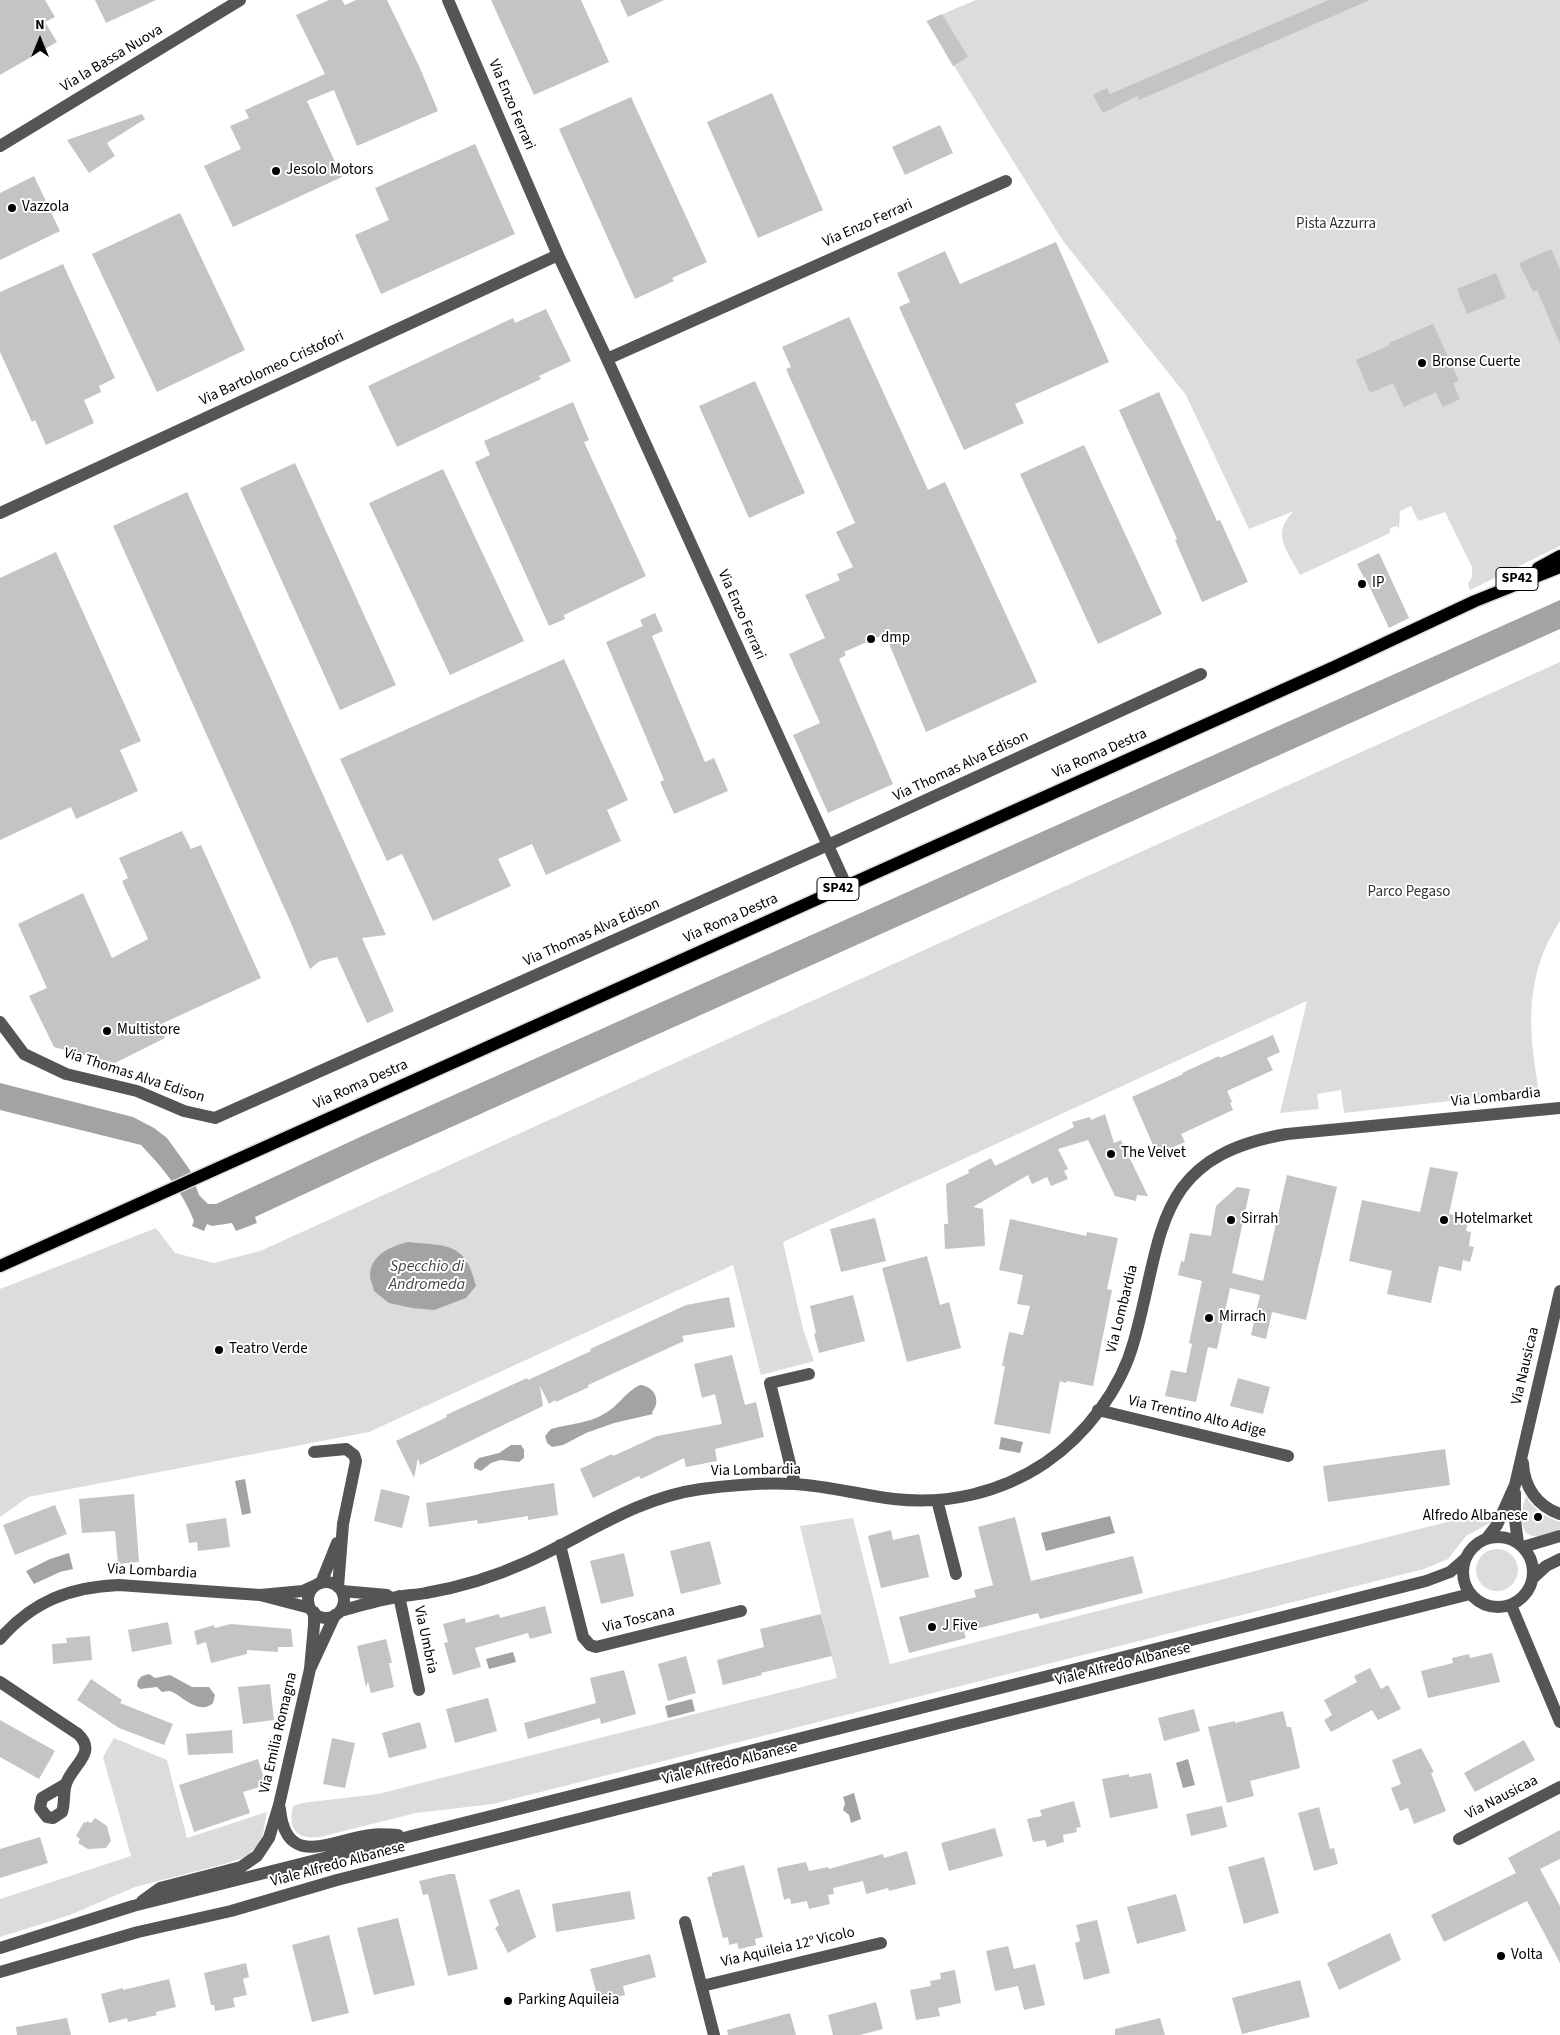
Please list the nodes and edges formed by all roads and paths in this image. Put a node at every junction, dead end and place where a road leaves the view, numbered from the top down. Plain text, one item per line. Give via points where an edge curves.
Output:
1 (240, 0) edge
2 (448, 0) edge
3 (0, 146) edge
4 (1006, 181) dead end
5 (558, 255) junction
6 (607, 358) junction
7 (0, 513) edge
8 (1560, 556) edge
9 (1560, 567) edge
10 (1475, 601) junction
11 (1201, 674) dead end
12 (828, 846) junction
13 (846, 886) junction
14 (0, 1022) edge
15 (1560, 1108) edge
16 (0, 1266) edge
17 (1560, 1291) edge
18 (809, 1374) dead end
19 (1098, 1410) junction
20 (1523, 1449) junction
21 (314, 1452) dead end
22 (1288, 1456) dead end
23 (795, 1484) junction
24 (1515, 1485) junction
25 (937, 1500) junction
26 (1560, 1514) edge
27 (344, 1524) junction
28 (1560, 1536) edge
29 (1487, 1538) junction
30 (560, 1545) junction
31 (1521, 1545) junction
32 (1465, 1559) junction
33 (1560, 1559) edge
34 (956, 1574) dead end
35 (1533, 1578) junction
36 (318, 1585) junction
37 (340, 1589) junction
38 (260, 1594) junction
39 (1470, 1594) junction
40 (399, 1596) junction
41 (1511, 1605) junction
42 (312, 1610) junction
43 (741, 1611) dead end
44 (338, 1613) junction
45 (0, 1639) edge
46 (310, 1669) junction
47 (0, 1682) edge
48 (419, 1690) dead end
49 (1560, 1722) edge
50 (66, 1784) dead end
51 (1560, 1787) edge
52 (279, 1805) junction
53 (413, 1836) junction
54 (1458, 1839) dead end
55 (134, 1906) junction
56 (686, 1922) dead end
57 (881, 1943) dead end
58 (0, 1948) edge
59 (0, 1972) edge
60 (702, 1986) junction
61 (714, 2035) edge

1 - 3 street, Via la Bassa Nuova
2 - 5 street, Via Enzo Ferrari
4 - 6 street, Via Enzo Ferrari
5 - 6 street, Via Enzo Ferrari
5 - 7 street, Via Bartolomeo Cristofori
6 - 12 street, Via Enzo Ferrari
8 - 10 main road, Via Roma Destra / SP42
9 - 10 main road, Via Roma Destra / SP42
10 - 13 main road, Via Roma Destra / SP42
11 - 12 street, Via Thomas Alva Edison
12 - 13 street, Via Enzo Ferrari
12 - 14 street, Via Thomas Alva Edison via 215,1118 184,1111 136,1091 66,1074 24,1054
13 - 16 main road, Via Roma Destra / SP42
15 - 19 street, Via Lombardia via 1287,1134 1248,1143 1210,1162 1186,1183 1166,1216 1154,1251 1126,1365
17 - 20 street, Via Nausicaa
18 - 23 street via 770,1383
19 - 22 street, Via Trentino Alto Adige
19 - 25 street, Via Lombardia via 1065,1447 1026,1474 984,1493
20 - 24 street, Via Nausicaa
20 - 26 street, Via Nausicaa via 1524,1472 1530,1491 1549,1510
21 - 27 street via 346,1449 354,1456 355,1471
23 - 25 street, Via Lombardia via 893,1499
23 - 30 street, Via Lombardia via 732,1486 657,1499
24 - 29 street, Via Nausicaa via 1497,1526
24 - 31 street, Via Nausicaa
25 - 34 street
27 - 36 street
27 - 37 street
28 - 31 street
29 - 31 street via 1501,1537
29 - 32 street via 1471,1549
30 - 40 street, Via Lombardia via 479,1580
30 - 43 street, Via Toscana via 583,1637 590,1645 596,1647
31 - 35 street via 1530,1557
32 - 39 street via 1463,1581
32 - 53 street, Viale Alfredo Albanese via 1450,1572 1426,1581
33 - 35 street
35 - 41 street via 1521,1599
36 - 37 street, Via Lombardia via 330,1582
36 - 38 street, Via Lombardia via 303,1590
36 - 42 street via 309,1596
37 - 40 street, Via Lombardia
37 - 44 street via 344,1600
38 - 42 street, Via Lombardia
38 - 45 street, Via Lombardia via 98,1586 49,1600 21,1617
39 - 41 street via 1492,1607
39 - 59 street, Viale Alfredo Albanese via 346,1878
40 - 44 street, Via Lombardia
40 - 48 street, Via Umbria
41 - 49 street
42 - 44 street, Via Lombardia via 324,1617
42 - 46 street, Via Emilia Romagna via 314,1625
44 - 46 street, Via Emilia Romagna
46 - 52 street, Via Emilia Romagna
47 - 50 street via 85,1740 84,1754
51 - 54 street, Via Nausicaa
52 - 53 street, Via Emilia Romagna via 283,1831 289,1839 312,1848 372,1834
52 - 55 street, Via Emilia Romagna via 269,1838 251,1861 160,1888
53 - 55 street, Viale Alfredo Albanese
55 - 58 street, Viale Alfredo Albanese
56 - 60 street
57 - 60 street, Via Aquileia 12° Vicolo
60 - 61 street

